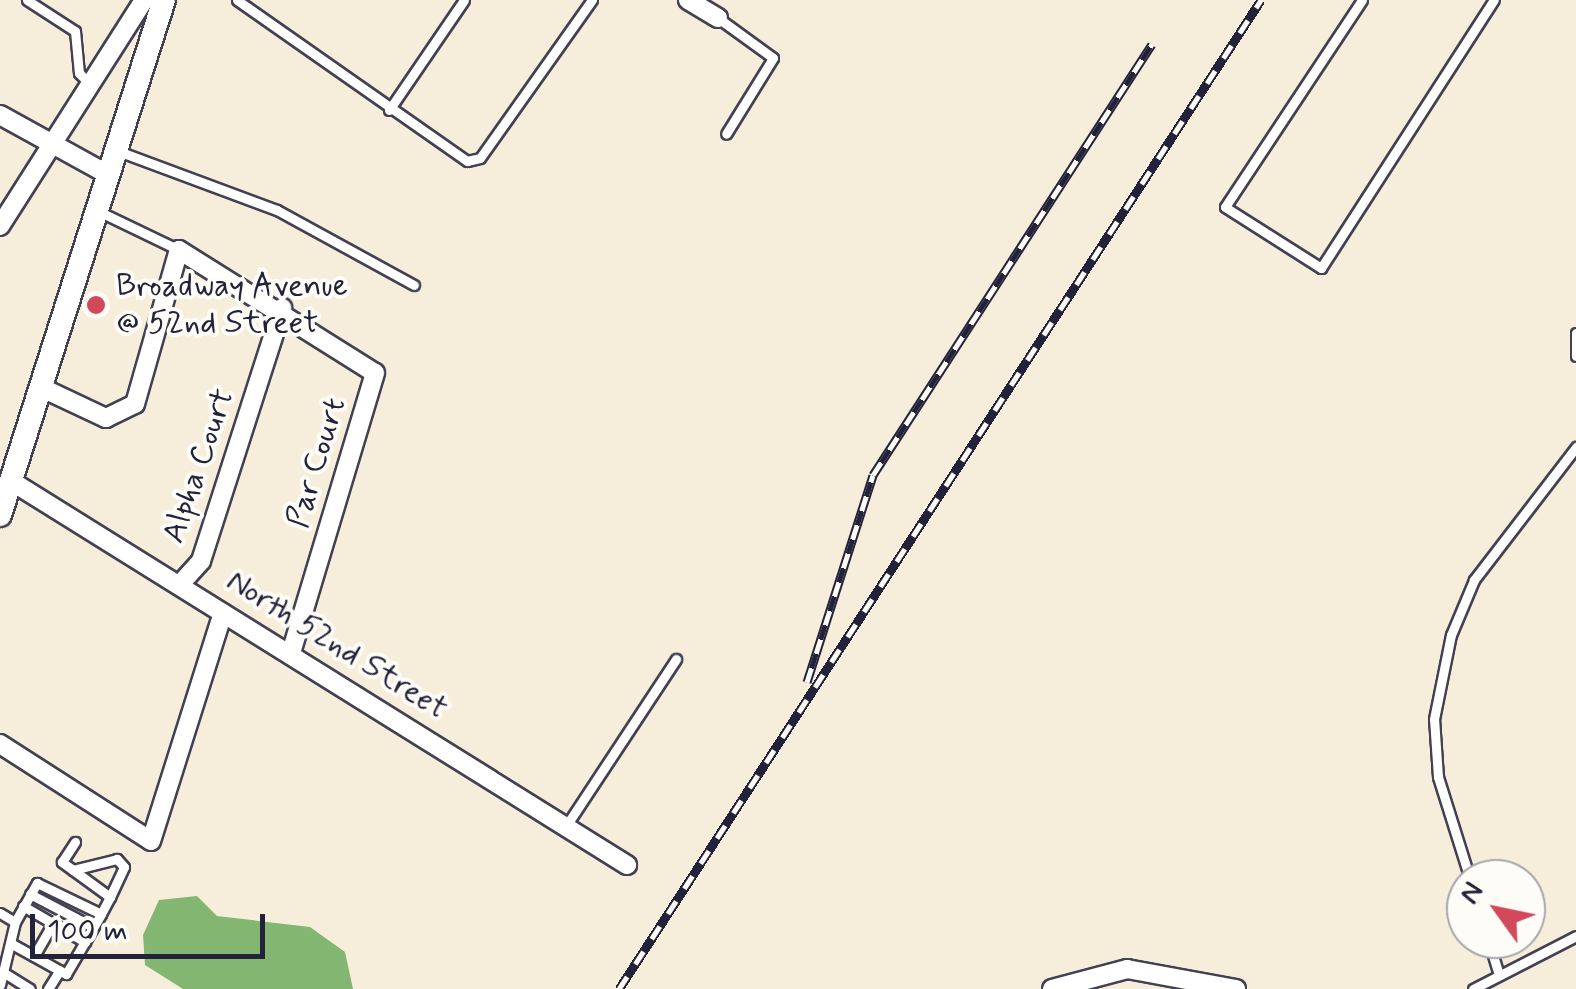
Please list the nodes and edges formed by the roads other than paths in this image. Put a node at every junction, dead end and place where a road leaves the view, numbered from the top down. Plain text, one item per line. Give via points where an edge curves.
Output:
1 (27, 0) edge
2 (144, 0) edge
3 (164, 0) edge
4 (237, 0) edge
5 (464, 0) edge
6 (592, 0) edge
7 (688, 0) edge
8 (1362, 0) edge
9 (1494, 0) edge
10 (718, 18) joint
11 (90, 84) junction
12 (389, 110) junction
13 (0, 115) edge
14 (726, 134) dead end
15 (50, 148) junction
16 (115, 150) junction
17 (107, 174) junction
18 (96, 210) junction
19 (0, 226) edge
20 (179, 250) junction
21 (414, 285) dead end
22 (282, 308) junction
23 (1576, 333) edge
24 (1576, 356) edge
25 (40, 387) junction
26 (1576, 448) edge
27 (11, 481) junction
28 (0, 515) edge
29 (183, 580) junction
30 (223, 613) junction
31 (292, 650) junction
32 (676, 659) dead end
33 (0, 744) edge
34 (566, 826) junction
35 (75, 842) dead end
36 (1464, 859) edge
37 (628, 865) dead end
38 (74, 870) junction
39 (30, 894) junction
40 (110, 896) junction
41 (24, 906) junction
42 (0, 913) edge
43 (101, 914) junction
44 (15, 922) junction
45 (54, 923) junction
46 (94, 928) junction
47 (1576, 936) edge
48 (86, 942) junction
49 (12, 944) junction
50 (34, 956) junction
51 (1494, 959) edge
52 (60, 970) junction
53 (6, 974) junction
54 (1499, 975) junction
55 (0, 985) edge
56 (30, 989) edge
57 (48, 989) edge
58 (1052, 989) edge
59 (1236, 989) edge
60 (1474, 989) edge

1 - 11 lane via 74,31 78,73
2 - 11 street
3 - 16 street
4 - 12 lane
5 - 12 lane
6 - 12 lane via 480,158 467,161
7 - 10 street
8 - 9 lane via 1226,207 1321,268
10 - 14 lane via 772,58
11 - 15 street
13 - 15 street
15 - 17 street
15 - 19 street
16 - 17 street
16 - 21 lane via 277,210
17 - 18 street
18 - 20 lane
18 - 25 street
20 - 22 street, Par Court
20 - 25 street via 136,404 106,418
22 - 29 street, Alpha Court via 201,560
22 - 31 street, Par Court via 376,373
23 - 24 lane
25 - 27 street
26 - 36 lane via 1474,580 1453,624 1434,719 1438,777
27 - 28 street
27 - 29 street, North 52nd Street
29 - 30 street, North 52nd Street
30 - 31 street, North 52nd Street
30 - 33 street via 151,841
31 - 34 street, North 52nd Street
32 - 34 lane
34 - 37 street, North 52nd Street
35 - 38 lane via 62,862
38 - 40 lane
38 - 40 lane via 117,859 124,868
39 - 41 lane
39 - 43 lane via 36,883
39 - 46 lane
40 - 43 lane
41 - 44 lane
41 - 45 lane
42 - 44 lane
43 - 46 lane
44 - 49 lane
45 - 48 lane
45 - 50 lane
46 - 48 lane
47 - 54 lane
48 - 52 lane
49 - 50 lane
49 - 53 lane
50 - 52 lane
51 - 54 lane
52 - 57 lane
53 - 55 lane
53 - 56 lane
54 - 60 lane
58 - 59 street via 1127,969

